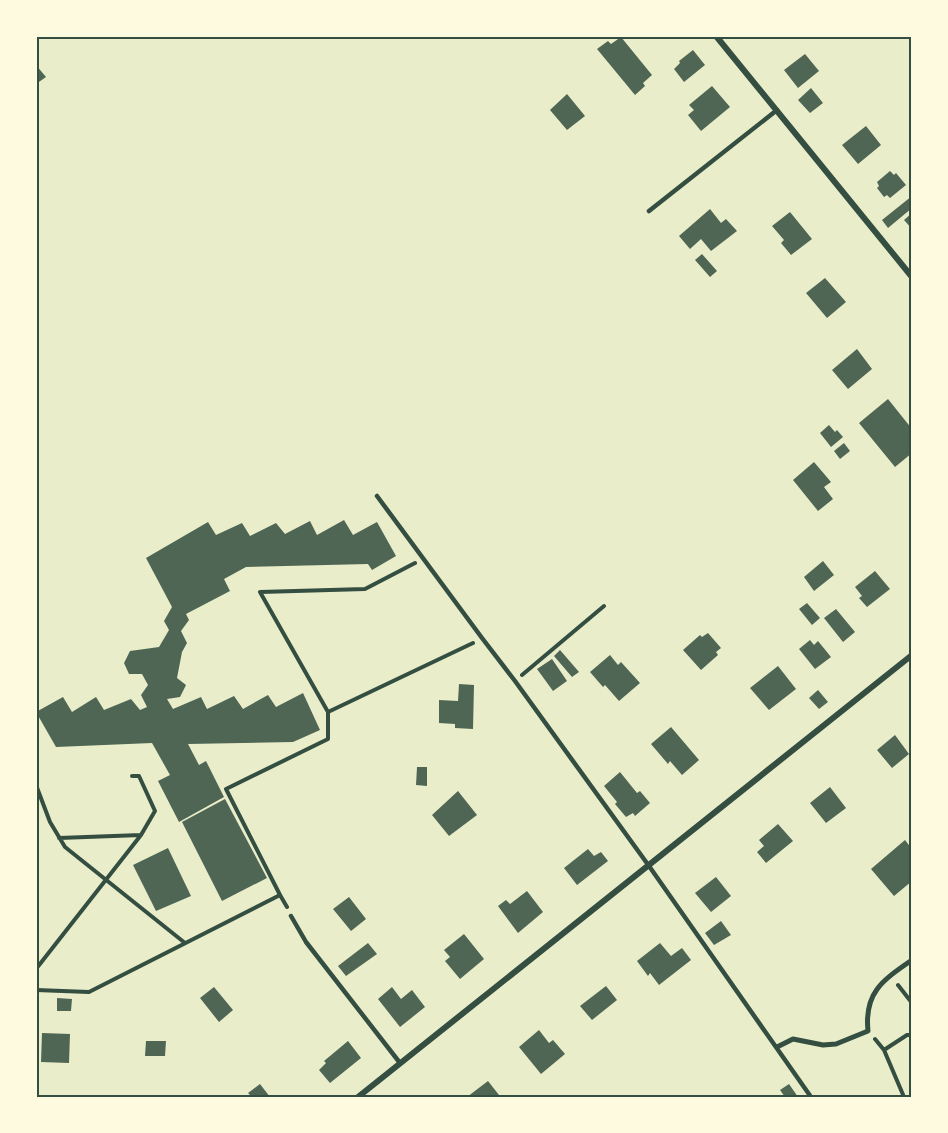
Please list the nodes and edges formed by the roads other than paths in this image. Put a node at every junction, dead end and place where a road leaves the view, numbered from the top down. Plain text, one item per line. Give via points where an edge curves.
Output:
1 (716, 36) edge
2 (777, 110) junction
3 (649, 211) dead end
4 (912, 277) edge
5 (377, 496) dead end
6 (912, 655) edge
7 (649, 866) junction
8 (291, 915) road end
9 (912, 960) edge
10 (777, 1047) junction
11 (400, 1063) junction
12 (358, 1097) edge
13 (811, 1097) edge

1 - 2 street
2 - 3 lane
2 - 4 street
5 - 7 lane
6 - 7 street
7 - 10 lane
7 - 11 street
8 - 11 lane via 306,942
9 - 10 street via 881,982 875,991 867,1010 868,1032 836,1044 823,1046 793,1039
10 - 13 lane
11 - 12 street

